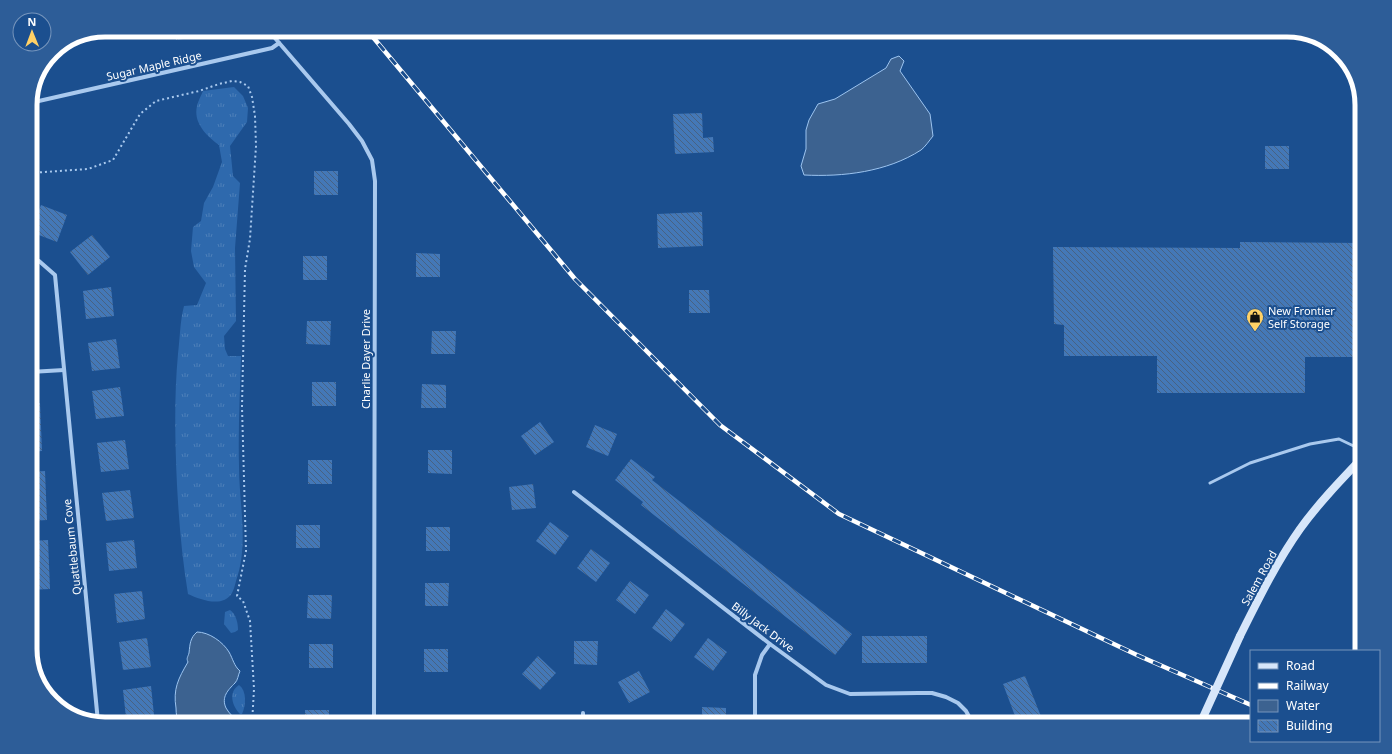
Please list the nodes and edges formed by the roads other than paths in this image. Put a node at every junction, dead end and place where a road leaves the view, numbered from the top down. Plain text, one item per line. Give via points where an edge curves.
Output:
1 (274, 37) edge
2 (279, 43) junction
3 (37, 101) edge
4 (37, 261) edge
5 (64, 370) junction
6 (37, 372) edge
7 (1355, 447) edge
8 (1355, 465) edge
9 (1210, 483) dead end
10 (574, 492) dead end
11 (770, 644) junction
12 (582, 713) dead end
13 (97, 716) edge
14 (374, 717) edge
15 (582, 717) edge
16 (755, 717) edge
17 (970, 717) edge
18 (1203, 717) edge

1 - 2 street, Charlie Dayer Drive
2 - 3 street, Sugar Maple Ridge via 272,48
2 - 14 street, Charlie Dayer Drive via 362,141 372,160 375,181
4 - 5 street, Quattlebaum Cove via 55,275
5 - 6 street
5 - 13 street, Quattlebaum Cove
7 - 9 lane via 1339,439 1310,444 1250,462
8 - 18 main road, Salem Road, bridge via 1300,530 1268,580
10 - 11 street, Billy Jack Drive
11 - 16 street via 762,655 755,675
11 - 17 street, Billy Jack Drive via 826,685 838,690 850,694 932,693 958,703
12 - 15 street

